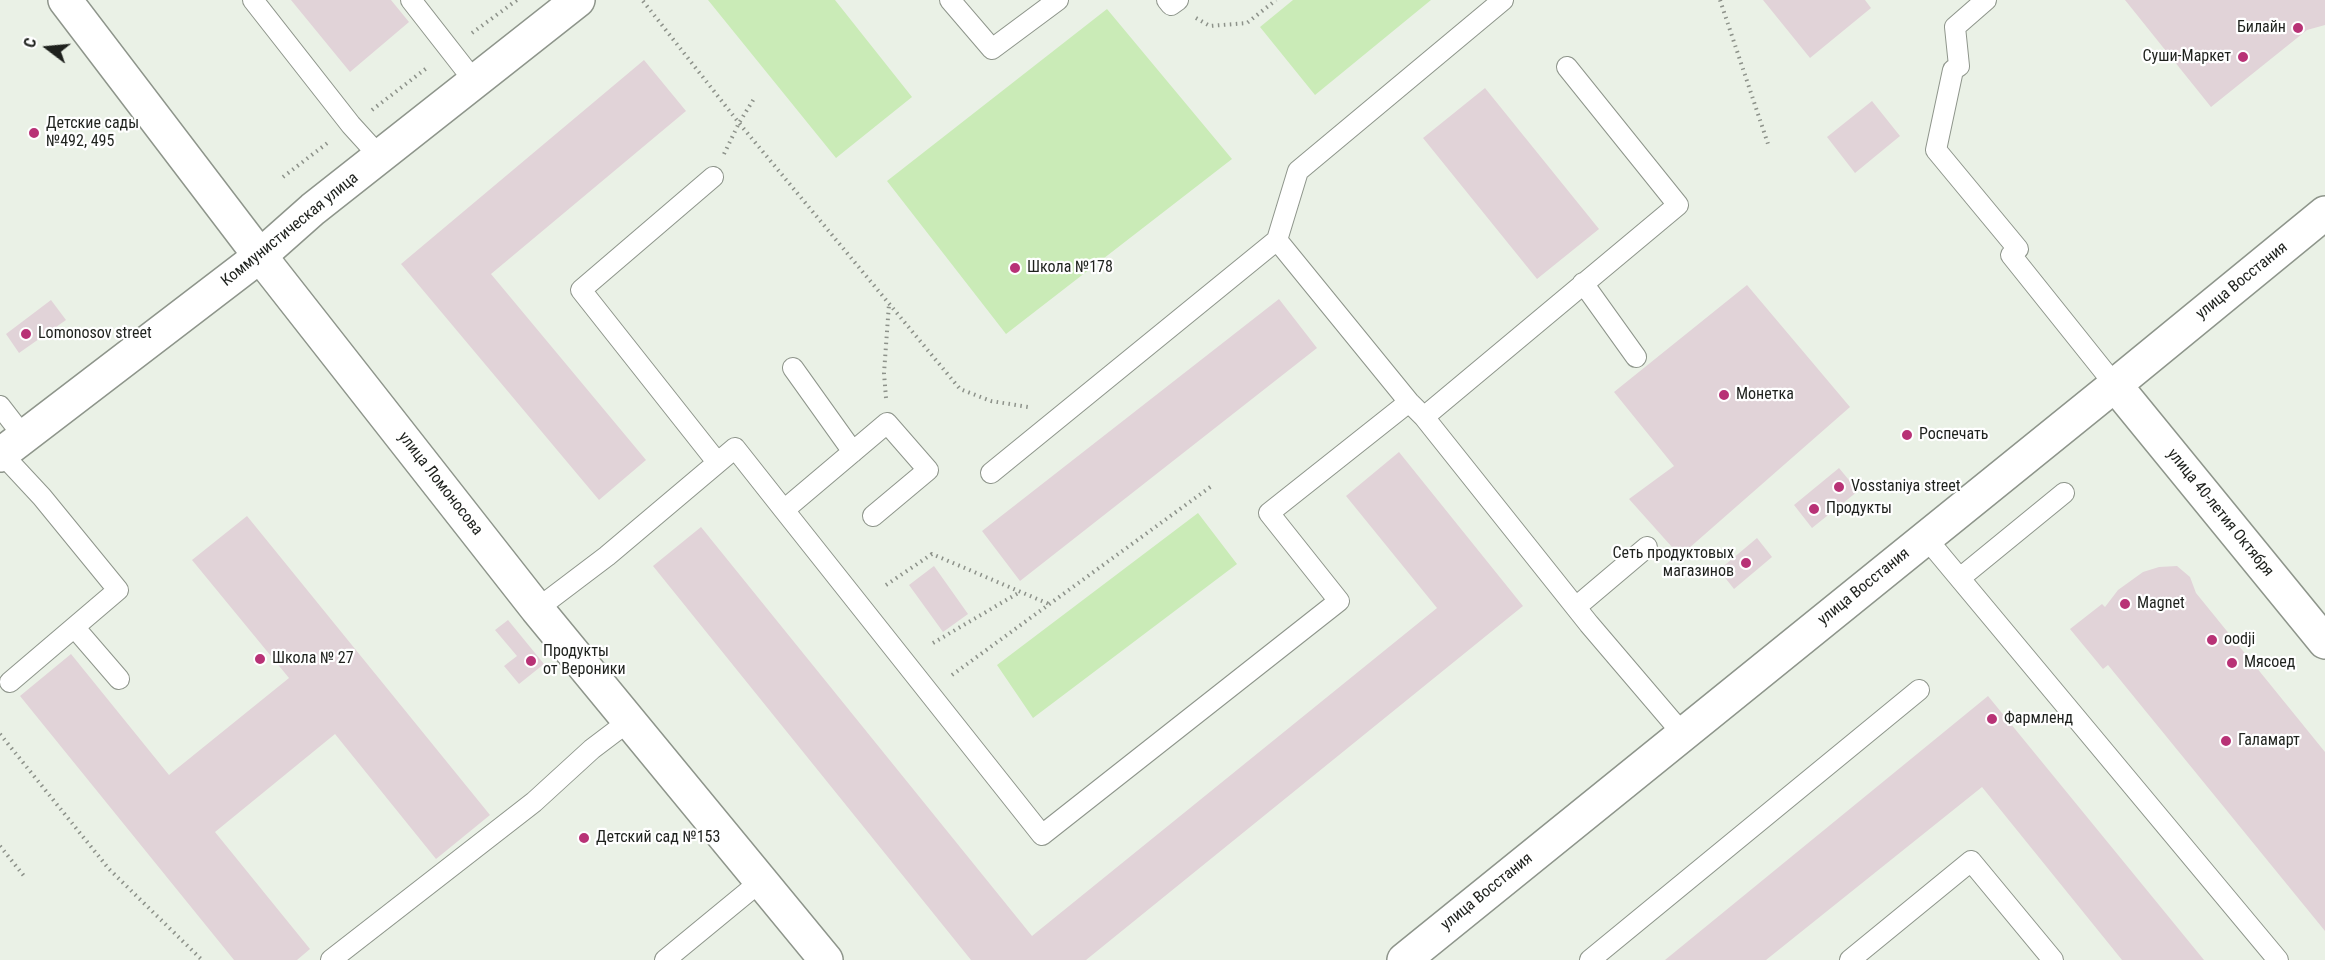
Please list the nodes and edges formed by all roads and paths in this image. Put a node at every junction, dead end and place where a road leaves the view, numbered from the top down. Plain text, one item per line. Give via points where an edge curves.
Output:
1 (65, 0) edge
2 (253, 0) edge
3 (411, 0) edge
4 (517, 0) edge
5 (578, 0) edge
6 (950, 0) edge
7 (1058, 0) edge
8 (1276, 0) edge
9 (1503, 0) edge
10 (1720, 0) edge
11 (1986, 0) edge
12 (643, 1) edge
13 (1172, 2) edge
14 (450, 50) junction
15 (1567, 67) dead end
16 (475, 82) junction
17 (755, 97) dead end
18 (739, 123) junction
19 (351, 126) junction
20 (1769, 147) dead end
21 (381, 158) junction
22 (284, 177) dead end
23 (713, 177) joint
24 (2325, 213) edge
25 (1276, 240) junction
26 (260, 256) junction
27 (1583, 283) junction
28 (889, 304) junction
29 (1636, 357) dead end
30 (793, 368) dead end
31 (2115, 385) junction
32 (1409, 402) junction
33 (0, 406) edge
34 (1064, 413) junction
35 (1424, 417) junction
36 (887, 423) junction
37 (8, 449) edge
38 (853, 452) junction
39 (717, 462) junction
40 (991, 473) dead end
41 (1213, 485) dead end
42 (2064, 493) dead end
43 (784, 510) junction
44 (873, 516) dead end
45 (1926, 537) junction
46 (1647, 547) dead end
47 (1960, 578) junction
48 (886, 585) dead end
49 (1020, 592) junction
50 (1049, 604) junction
51 (1576, 607) junction
52 (537, 609) junction
53 (75, 628) junction
54 (2325, 642) edge
55 (933, 643) dead end
56 (952, 675) dead end
57 (119, 679) dead end
58 (10, 681) dead end
59 (1919, 690) dead end
60 (629, 721) junction
61 (1682, 733) junction
62 (0, 734) edge
63 (0, 846) edge
64 (24, 876) dead end
65 (760, 881) junction
66 (202, 960) edge
67 (331, 960) edge
68 (665, 960) edge
69 (826, 960) edge
70 (1404, 960) edge
71 (1590, 960) edge
72 (1850, 960) edge
73 (2054, 960) edge
74 (2278, 960) edge

1 - 26 street, улица Ломоносова
2 - 19 lane
3 - 14 lane
4 - 14 path
5 - 16 street, Коммунистическая улица
6 - 7 lane via 992,49
8 - 13 path via 1247,23 1210,26
9 - 25 lane via 1298,171
10 - 20 path
11 - 31 lane via 1955,27 1959,66 1953,70 1936,150 2018,249 2011,255
12 - 18 path
14 - 16 lane
14 - 19 path
15 - 27 lane via 1678,205
16 - 21 street, Коммунистическая улица
17 - 18 path
18 - 23 path
18 - 28 path
19 - 21 lane
19 - 22 path
21 - 26 street, Коммунистическая улица via 313,209
23 - 39 lane via 581,290
24 - 31 street, улица Восстания
25 - 32 lane
25 - 34 lane
26 - 37 street, Коммунистическая улица
26 - 52 street, улица Ломоносова
27 - 29 lane
27 - 35 lane
28 - 34 path via 960,389 991,401
28 - 36 path via 884,373
30 - 38 lane
31 - 45 street, улица Восстания
31 - 54 street, улица 40-летия Октября
32 - 35 lane
32 - 43 lane via 1269,513 1339,601 1042,835
33 - 37 lane
34 - 40 lane
35 - 51 lane
36 - 38 lane
36 - 44 lane via 928,470
37 - 53 lane via 118,590
38 - 43 lane
39 - 43 lane via 735,448
39 - 52 lane via 607,556
41 - 50 path
42 - 47 lane
45 - 47 lane
45 - 61 street, улица Восстания
46 - 51 lane
47 - 74 lane
48 - 49 path via 932,554
49 - 50 path
49 - 55 path
50 - 56 path
51 - 61 lane
52 - 60 street, улица Ломоносова
53 - 57 lane
53 - 58 lane
59 - 71 lane
60 - 65 street, улица Ломоносова
60 - 67 lane via 534,802
61 - 70 street, улица Восстания
62 - 66 path via 109,869
63 - 64 path
65 - 68 lane
65 - 69 street, улица Ломоносова
72 - 73 lane via 1971,861

